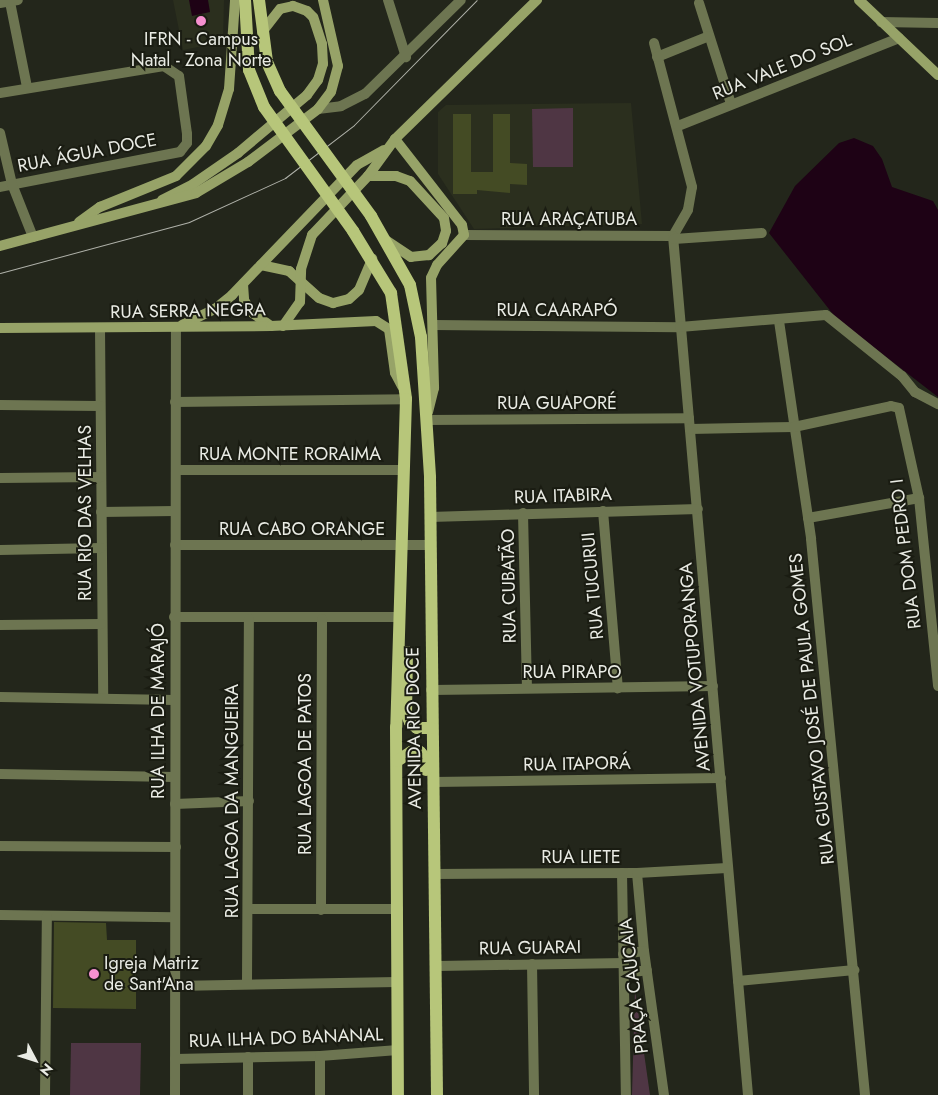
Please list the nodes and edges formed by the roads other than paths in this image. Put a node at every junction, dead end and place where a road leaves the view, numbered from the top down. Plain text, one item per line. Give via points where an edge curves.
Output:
1 (235, 0) edge
2 (245, 0) edge
3 (259, 0) edge
4 (323, 0) edge
5 (388, 0) edge
6 (461, 0) edge
7 (536, 0) edge
8 (859, 0) edge
9 (9, 2) edge
10 (699, 3) dead end
11 (451, 4) edge
12 (881, 22) junction
13 (938, 23) edge
14 (261, 34) junction
15 (709, 36) junction
16 (898, 38) junction
17 (654, 42) dead end
18 (406, 57) junction
19 (657, 57) junction
20 (938, 75) edge
21 (27, 87) junction
22 (0, 93) edge
23 (731, 104) junction
24 (318, 109) junction
25 (678, 126) junction
26 (0, 133) edge
27 (395, 139) junction
28 (386, 149) junction
29 (368, 176) junction
30 (12, 184) junction
31 (0, 187) edge
32 (147, 206) junction
33 (76, 225) junction
34 (762, 233) dead end
35 (464, 236) junction
36 (33, 237) junction
37 (674, 238) junction
38 (387, 241) junction
39 (0, 246) edge
40 (372, 259) junction
41 (261, 265) junction
42 (301, 279) junction
43 (243, 284) junction
44 (376, 321) joint
45 (779, 321) junction
46 (434, 325) junction
47 (271, 326) junction
48 (283, 326) junction
49 (176, 327) junction
50 (680, 327) junction
51 (0, 328) edge
52 (100, 328) junction
53 (405, 394) junction
54 (176, 402) junction
55 (938, 404) edge
56 (0, 405) edge
57 (100, 406) junction
58 (689, 418) junction
59 (426, 420) junction
60 (794, 427) junction
61 (690, 429) junction
62 (176, 470) junction
63 (404, 470) junction
64 (100, 477) junction
65 (0, 478) edge
66 (919, 498) junction
67 (698, 509) junction
68 (175, 511) junction
69 (603, 511) junction
70 (101, 512) junction
71 (523, 513) junction
72 (430, 517) junction
73 (808, 518) junction
74 (175, 545) junction
75 (430, 545) junction
76 (401, 546) junction
77 (101, 548) junction
78 (0, 550) edge
79 (174, 617) junction
80 (400, 617) junction
81 (322, 618) junction
82 (248, 619) junction
83 (101, 624) junction
84 (0, 625) edge
85 (399, 634) junction
86 (712, 686) junction
87 (938, 686) edge
88 (527, 688) junction
89 (618, 688) junction
90 (431, 690) junction
91 (102, 696) junction
92 (0, 697) edge
93 (175, 700) junction
94 (431, 728) junction
95 (397, 761) junction
96 (0, 774) edge
97 (175, 777) junction
98 (721, 778) junction
99 (432, 782) junction
100 (248, 801) junction
101 (175, 804) junction
102 (0, 846) edge
103 (176, 847) junction
104 (434, 868) junction
105 (727, 868) junction
106 (637, 872) junction
107 (622, 873) junction
108 (249, 909) junction
109 (398, 909) junction
110 (321, 910) junction
111 (0, 915) edge
112 (47, 916) junction
113 (175, 917) junction
114 (644, 950) junction
115 (624, 963) junction
116 (532, 964) junction
117 (438, 966) junction
118 (647, 970) junction
119 (854, 970) junction
120 (738, 981) junction
121 (247, 982) junction
122 (397, 982) junction
123 (174, 986) junction
124 (398, 1050) junction
125 (320, 1056) junction
126 (248, 1057) junction
127 (175, 1059) junction
128 (45, 1095) edge
129 (175, 1095) edge
130 (248, 1095) edge
131 (320, 1095) edge
132 (398, 1095) edge
133 (438, 1095) edge
134 (534, 1095) edge
135 (626, 1095) edge
136 (664, 1095) edge
137 (748, 1095) edge
138 (865, 1095) edge

1 - 33 main road via 229,89 220,120 206,146 176,176 100,207
2 - 40 main road, AVENIDA RIO DOCE, bridge via 249,70 264,107
3 - 14 main road, AVENIDA RIO DOCE
4 - 24 main road via 338,66 331,92
5 - 18 street
6 - 11 street
7 - 27 main road
8 - 12 main road
9 - 21 street
10 - 15 street
11 - 18 street
12 - 13 street
12 - 16 main road
14 - 32 main road via 274,15 287,6 301,8 313,17 322,44 323,64 318,80 304,98 216,169
14 - 38 main road, AVENIDA RIO DOCE, bridge via 267,62 280,90
15 - 19 street
15 - 23 street
16 - 20 main road
16 - 23 street, RUA VALE DO SOL
17 - 19 street
18 - 24 street via 354,101
19 - 25 street
21 - 22 street
21 - 30 street, RUA ÁGUA DOCE via 164,66 179,76 188,134 180,152
23 - 25 street, RUA VALE DO SOL
24 - 32 main road via 214,184 179,200
25 - 37 street via 692,187 688,210
26 - 30 street
27 - 28 main road
27 - 35 main road via 462,225
28 - 29 main road
28 - 41 main road via 357,164
29 - 38 main road via 396,176 410,181 444,218 446,231 442,243 429,255 411,257
29 - 42 main road via 312,235
30 - 31 street, RUA ÁGUA DOCE
30 - 36 street
32 - 33 main road
33 - 36 main road
34 - 37 street, RUA ARAÇATUBA
35 - 37 street, RUA ARAÇATUBA
35 - 46 main road via 433,272
36 - 39 main road
37 - 50 street, AVENIDA VOTUPORANGA
38 - 59 main road, AVENIDA RIO DOCE via 410,286 418,311
40 - 42 main road via 364,282 343,302 324,301
40 - 53 main road, AVENIDA RIO DOCE via 386,281 395,308
41 - 42 main road via 282,268
41 - 43 main road
42 - 48 main road via 300,302
43 - 47 main road via 244,300 251,312
43 - 49 main road via 215,309
44 - 48 main road, RUA SERRA NEGRA
44 - 53 main road, AVENIDA RIO DOCE via 386,325 391,333 395,373
45 - 50 street, RUA CAARAPÓ
45 - 55 street, RUA CAARAPÓ via 826,315 902,376 915,392
45 - 60 street, RUA GUSTAVO JOSÉ DE PAULA GOMES
46 - 50 street, RUA CAARAPÓ
46 - 59 main road via 434,388
47 - 48 main road, RUA SERRA NEGRA
47 - 49 main road, RUA SERRA NEGRA
49 - 52 main road, RUA SERRA NEGRA
49 - 54 street, RUA ILHA DE MARAJÓ
50 - 58 street, AVENIDA VOTUPORANGA
51 - 52 main road, RUA SERRA NEGRA
52 - 57 street, RUA RIO DAS VELHAS
53 - 54 street
53 - 63 main road, AVENIDA RIO DOCE
54 - 62 street, RUA ILHA DE MARAJÓ
56 - 57 street
57 - 64 street, RUA RIO DAS VELHAS
58 - 59 street, RUA GUAPORÉ
58 - 61 street, AVENIDA VOTUPORANGA
59 - 72 main road, AVENIDA RIO DOCE
60 - 61 street
60 - 66 street, RUA DOM PEDRO I via 891,406 899,408
60 - 73 street, RUA GUSTAVO JOSÉ DE PAULA GOMES
61 - 67 street, AVENIDA VOTUPORANGA
62 - 63 street, RUA MONTE RORAIMA
62 - 68 street, RUA ILHA DE MARAJÓ
63 - 76 main road, AVENIDA RIO DOCE
64 - 65 street
64 - 70 street, RUA RIO DAS VELHAS
66 - 73 street
66 - 87 street, RUA DOM PEDRO I
67 - 69 street, RUA ITABIRA
67 - 86 street, AVENIDA VOTUPORANGA
68 - 70 street
68 - 74 street, RUA ILHA DE MARAJÓ
69 - 71 street, RUA ITABIRA
69 - 89 street, RUA TUCURUI
70 - 77 street, RUA RIO DAS VELHAS
71 - 72 street, RUA ITABIRA
71 - 88 street, RUA CUBATÃO
72 - 75 main road, AVENIDA RIO DOCE
73 - 119 street, RUA GUSTAVO JOSÉ DE PAULA GOMES
74 - 76 street, RUA CABO ORANGE
74 - 79 street, RUA ILHA DE MARAJÓ
75 - 76 street, RUA CABO ORANGE
75 - 90 main road, AVENIDA RIO DOCE
76 - 80 main road, AVENIDA RIO DOCE
77 - 78 street
77 - 83 street, RUA RIO DAS VELHAS
79 - 82 street
79 - 93 street, RUA ILHA DE MARAJÓ
80 - 81 street
80 - 85 main road, AVENIDA RIO DOCE
81 - 82 street
81 - 110 street, RUA LAGOA DE PATOS
82 - 100 street, RUA LAGOA DA MANGUEIRA
83 - 84 street
83 - 91 street, RUA RIO DAS VELHAS
85 - 94 main road via 407,647 406,712 417,728
85 - 95 main road, AVENIDA RIO DOCE
86 - 89 street, RUA PIRAPO
86 - 98 street, AVENIDA VOTUPORANGA
88 - 89 street, RUA PIRAPO
88 - 90 street, RUA PIRAPO
90 - 94 main road, AVENIDA RIO DOCE
91 - 92 street
91 - 93 street
93 - 97 street, RUA ILHA DE MARAJÓ
94 - 99 main road, AVENIDA RIO DOCE
95 - 104 main road via 411,752 420,752 426,759 428,845
95 - 109 main road, AVENIDA RIO DOCE
96 - 97 street
97 - 101 street, RUA ILHA DE MARAJÓ
98 - 99 street, RUA ITAPORÁ
98 - 105 street, AVENIDA VOTUPORANGA
99 - 104 main road, AVENIDA RIO DOCE
100 - 101 street
100 - 108 street, RUA LAGOA DA MANGUEIRA
101 - 103 street, RUA ILHA DE MARAJÓ
102 - 103 street
103 - 113 street, RUA ILHA DE MARAJÓ
104 - 107 street, RUA LIETE
104 - 117 main road, AVENIDA RIO DOCE
105 - 106 street, RUA LIETE
105 - 120 street, AVENIDA VOTUPORANGA
106 - 107 street, RUA LIETE
106 - 114 street, PRAÇA CAUCAIA
107 - 115 street, PRAÇA CAUCAIA
108 - 110 street
108 - 121 street, RUA LAGOA DA MANGUEIRA
109 - 110 street
109 - 122 main road, AVENIDA RIO DOCE
111 - 112 street
112 - 113 street
112 - 128 street
113 - 123 street, RUA ILHA DE MARAJÓ
114 - 115 street
114 - 118 street, PRAÇA CAUCAIA
115 - 116 street, RUA GUARAI
115 - 118 street
115 - 135 street, PRAÇA CAUCAIA
116 - 117 street, RUA GUARAI
116 - 134 street
117 - 133 main road, AVENIDA RIO DOCE
118 - 136 street, PRAÇA CAUCAIA
119 - 120 street
119 - 138 street, RUA GUSTAVO JOSÉ DE PAULA GOMES
120 - 137 street, AVENIDA VOTUPORANGA
121 - 122 street
121 - 123 street
122 - 124 main road, AVENIDA RIO DOCE
123 - 127 street, RUA ILHA DE MARAJÓ
124 - 125 street, RUA ILHA DO BANANAL
124 - 132 main road, AVENIDA RIO DOCE
125 - 126 street, RUA ILHA DO BANANAL
125 - 131 street
126 - 127 street, RUA ILHA DO BANANAL
126 - 130 street
127 - 129 street, RUA ILHA DE MARAJÓ

